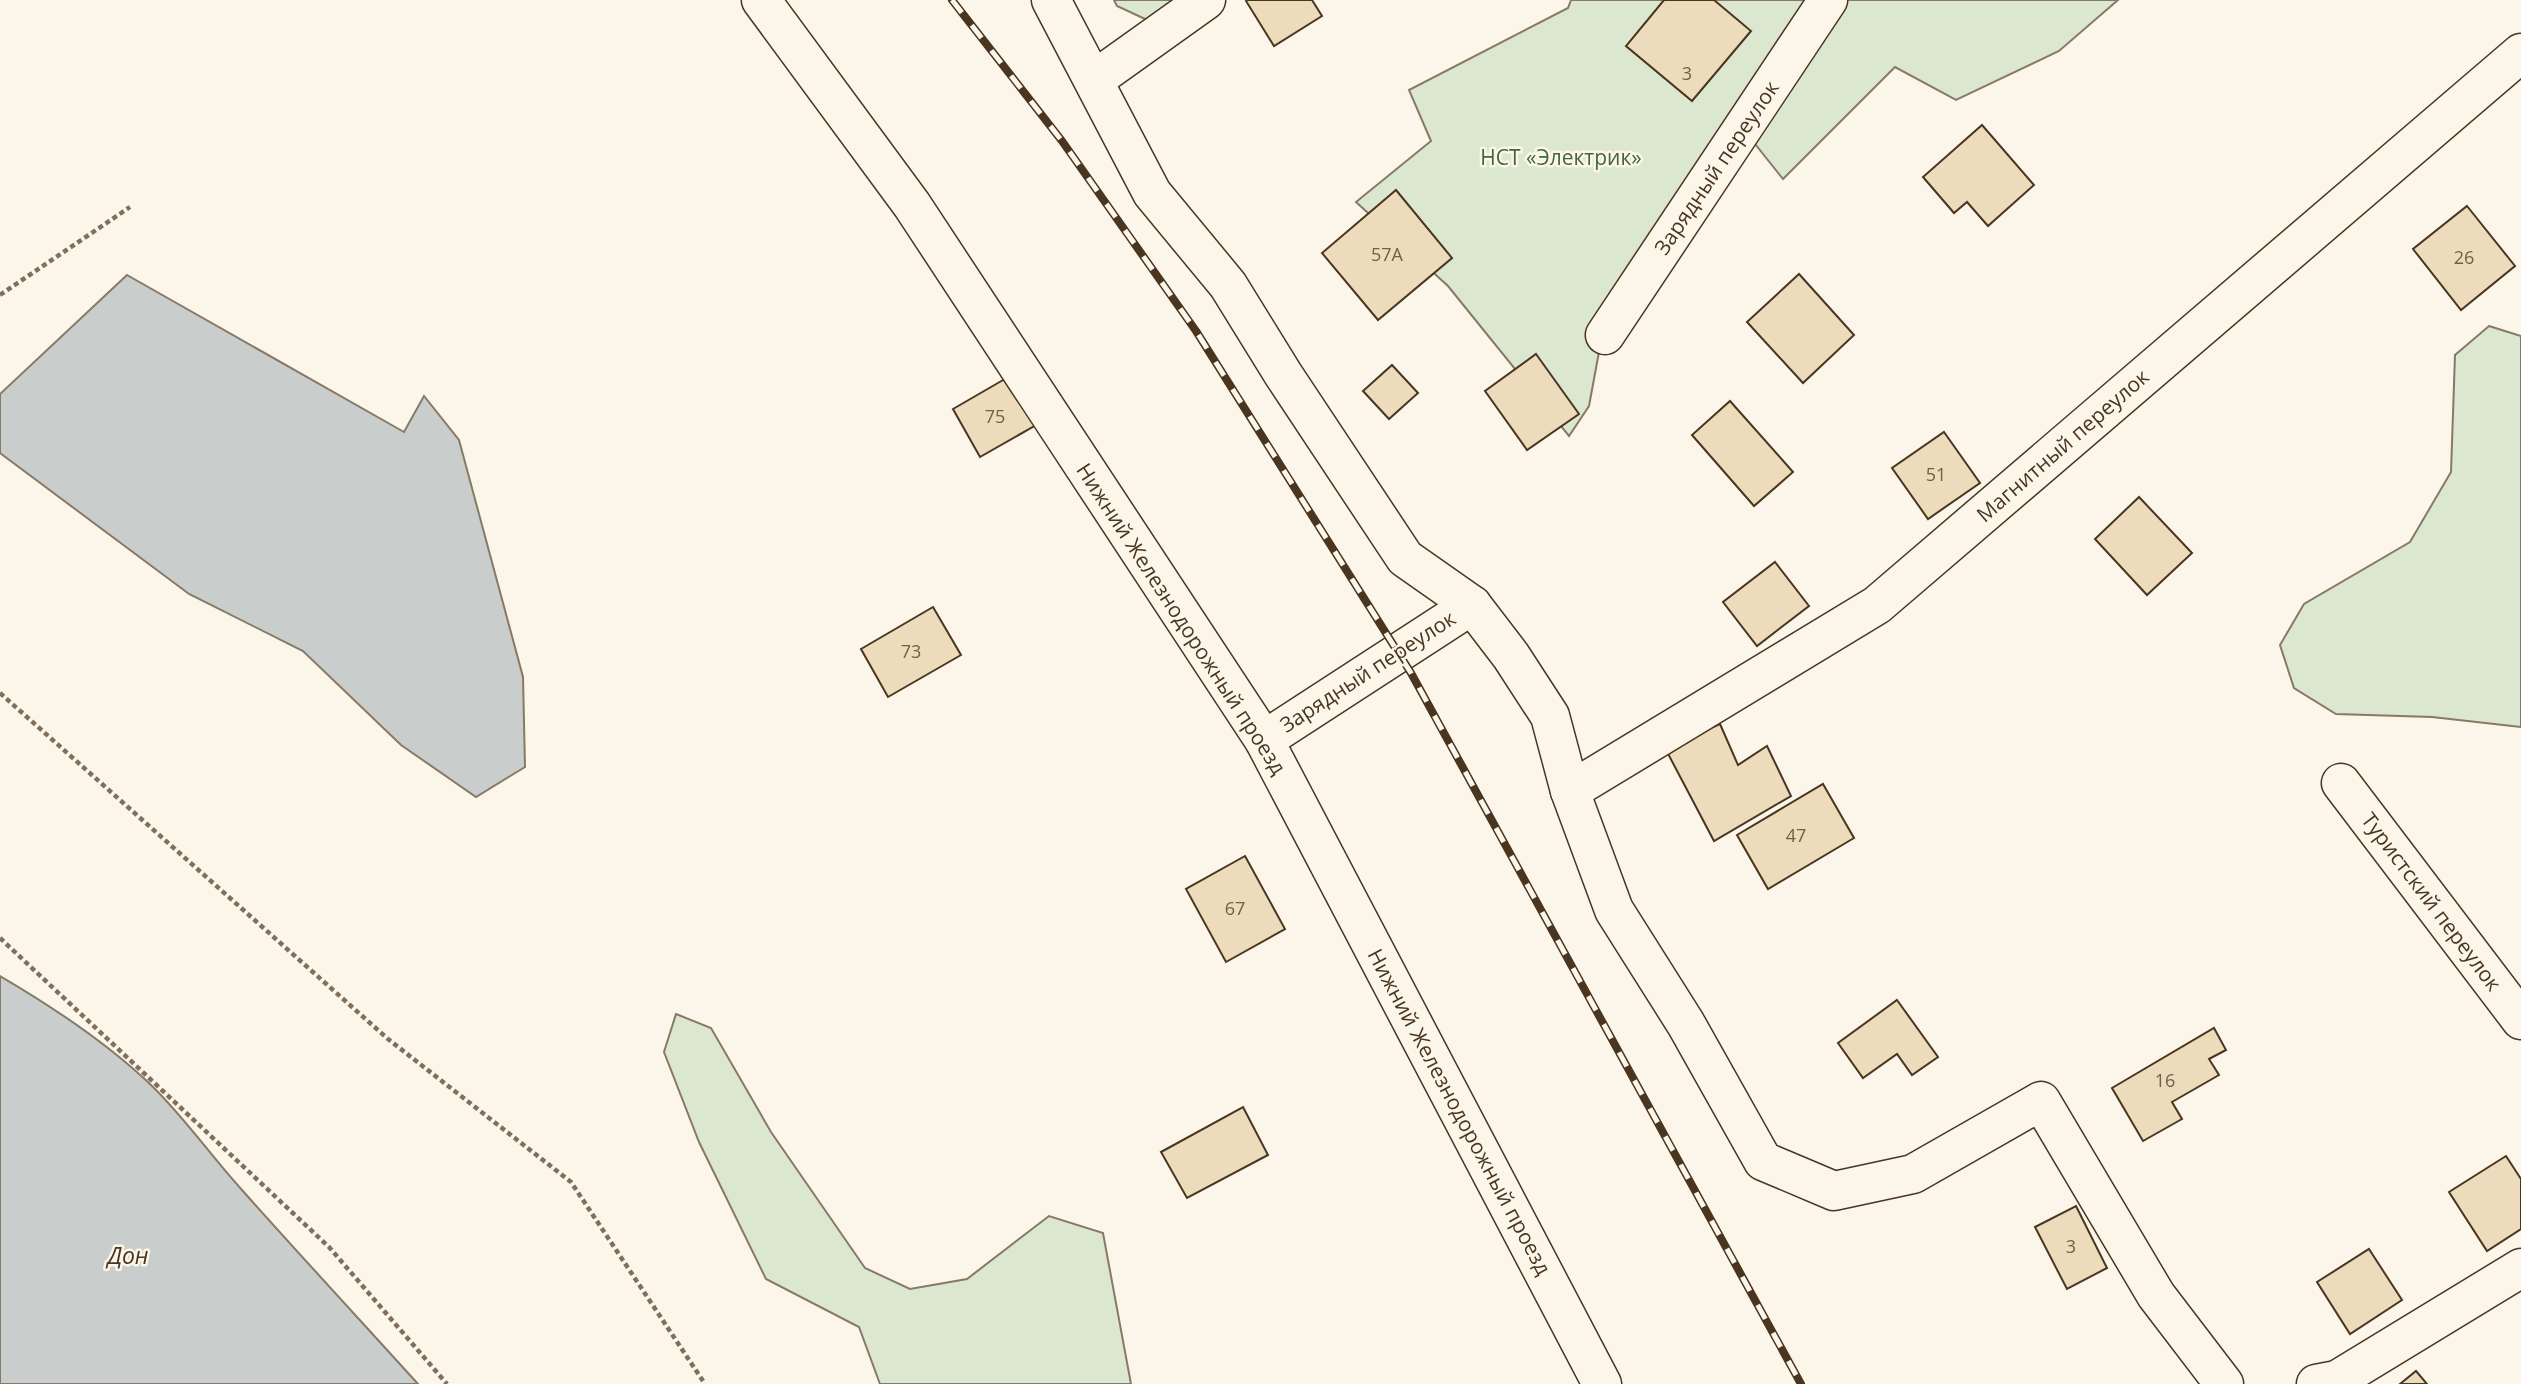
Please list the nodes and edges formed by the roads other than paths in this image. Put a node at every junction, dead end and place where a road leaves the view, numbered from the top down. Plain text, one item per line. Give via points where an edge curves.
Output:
1 (761, 0) edge
2 (1051, 0) edge
3 (1206, 0) edge
4 (1828, 0) edge
5 (2521, 52) edge
6 (1094, 80) junction
7 (1605, 335) dead end
8 (1472, 605) junction
9 (1264, 740) junction
10 (2341, 783) dead end
11 (1570, 791) junction
12 (2521, 1020) edge
13 (2521, 1268) edge
14 (1602, 1384) edge
15 (2224, 1384) edge
16 (2316, 1384) edge

1 - 9 street, Нижний Железнодорожный проезд via 912,205
2 - 6 street
3 - 6 street
4 - 7 street, Зарядный переулок
5 - 11 street, Магнитный переулок via 1877,606
6 - 8 street via 1152,193 1228,285 1405,558
8 - 9 street, Зарядный переулок
8 - 11 street via 1549,716
9 - 14 street, Нижний Железнодорожный проезд
10 - 12 street, Туристский переулок
11 - 15 street via 1614,910 1686,1024 1763,1161 1834,1191 1913,1174 2041,1101 2156,1295
13 - 16 street via 2337,1380

